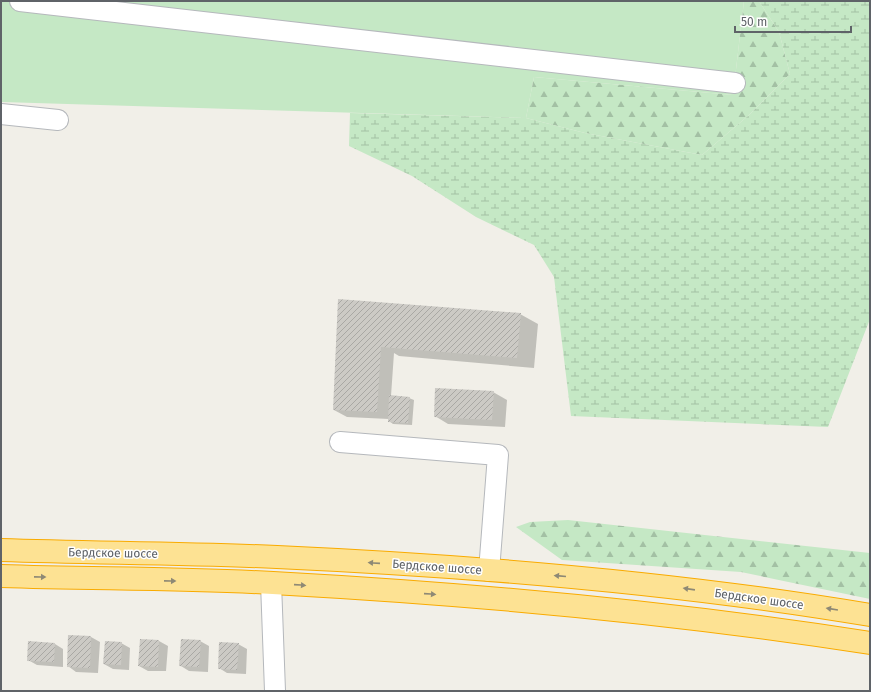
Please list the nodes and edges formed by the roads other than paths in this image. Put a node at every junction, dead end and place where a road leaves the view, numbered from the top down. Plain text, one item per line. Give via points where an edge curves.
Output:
1 (20, 1) edge
2 (735, 83) dead end
3 (1, 114) edge
4 (58, 120) dead end
5 (340, 442) dead end
6 (1, 550) edge
7 (489, 571) junction
8 (1, 576) edge
9 (272, 583) junction
10 (870, 616) edge
11 (870, 643) edge
12 (275, 691) edge

1 - 2 lane
3 - 4 lane
5 - 7 lane via 498,455
7 -> 6 highway, Бердское шоссе via 277,557
10 -> 7 highway, Бердское шоссе via 648,583
8 -> 9 highway
9 -> 11 highway via 645,612
9 - 12 lane

